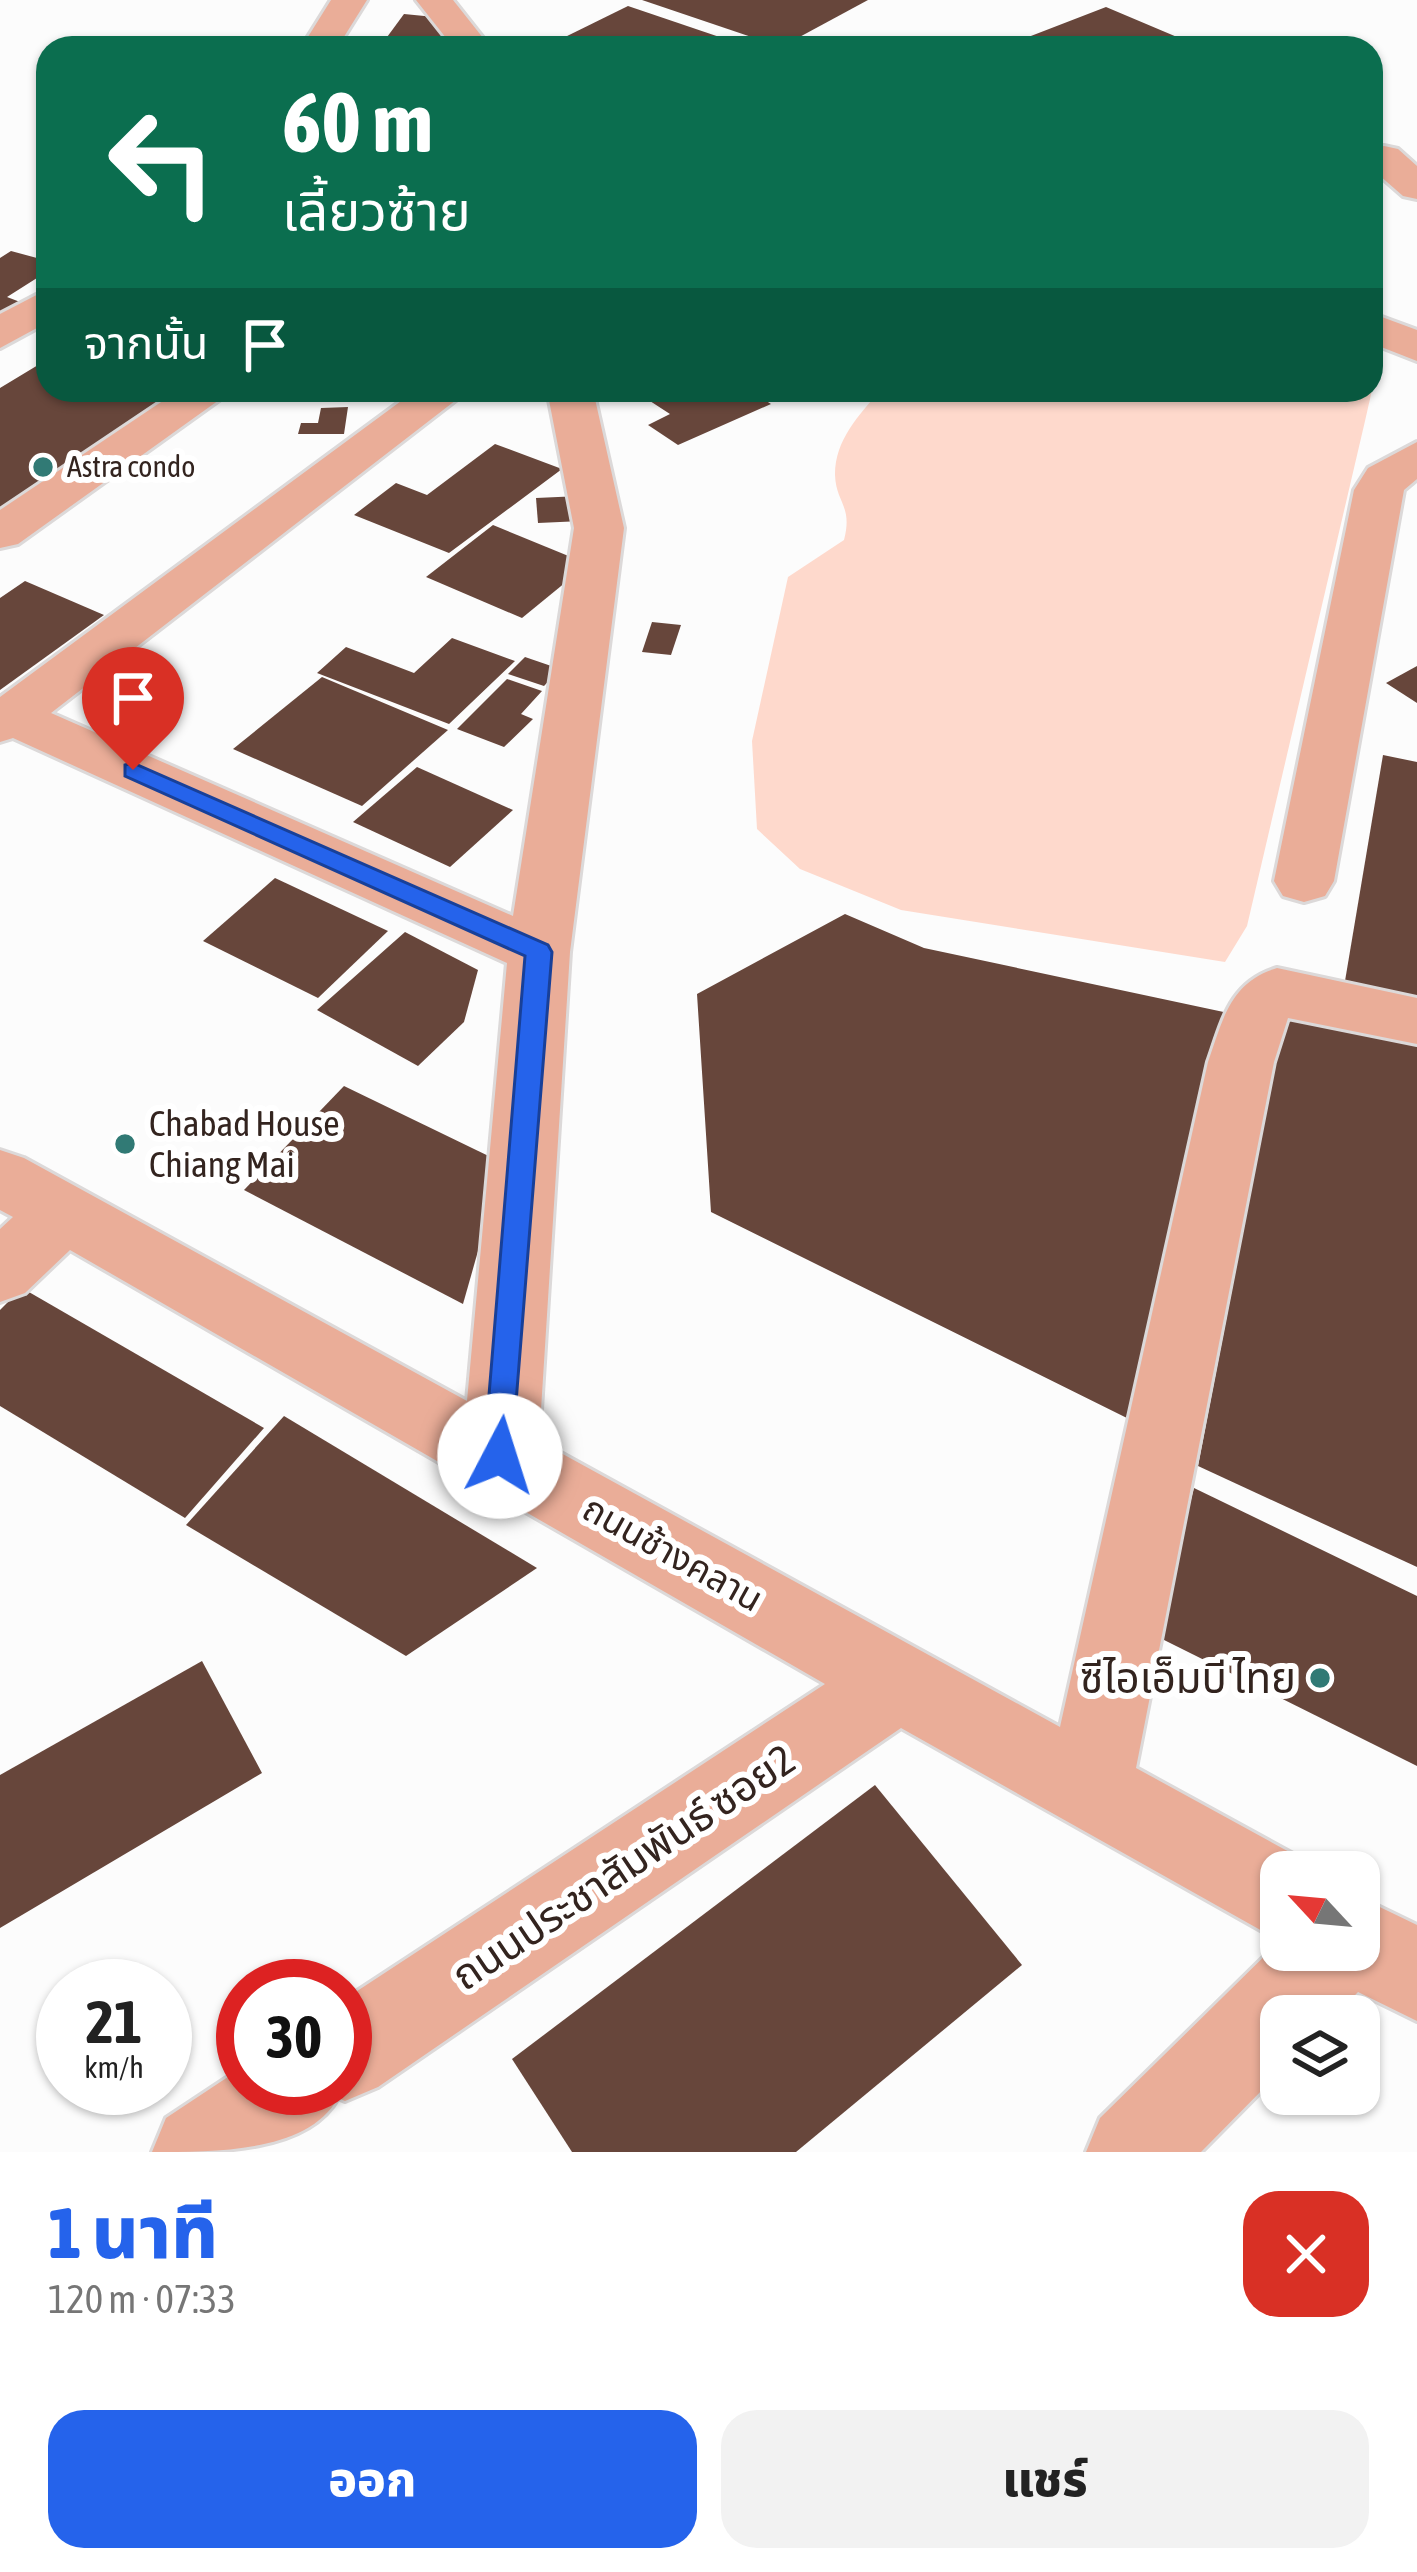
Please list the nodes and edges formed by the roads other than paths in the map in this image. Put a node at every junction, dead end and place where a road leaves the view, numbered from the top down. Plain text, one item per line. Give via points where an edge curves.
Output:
1 (349, 0) edge
2 (434, 0) edge
3 (326, 36) edge
4 (463, 36) edge
5 (1384, 158) dead end
6 (1417, 187) edge
7 (36, 310) edge
8 (1383, 331) edge
9 (0, 334) edge
10 (1417, 347) edge
11 (192, 402) edge
12 (430, 402) edge
13 (573, 402) edge
14 (1417, 457) edge
15 (0, 533) edge
16 (6, 720) edge
17 (1304, 881) dead end
18 (539, 952) junction
19 (1417, 1021) edge
20 (32, 1195) edge
21 (0, 1273) edge
22 (500, 1456) junction
23 (901, 1681) junction
24 (1089, 1788) junction
25 (1260, 1886) edge
26 (1380, 1954) edge
27 (1315, 1971) edge
28 (1417, 1975) edge
29 (372, 2036) edge
30 (255, 2115) edge
31 (200, 2152) edge
32 (1135, 2152) edge

1 - 3 street
2 - 4 street
5 - 6 street
7 - 9 street
8 - 10 street
11 - 15 street
12 - 16 street
13 - 18 street via 599,528
14 - 17 street via 1379,490
16 - 18 street
18 - 22 street
19 - 24 street via 1306,993 1277,991 1259,1007
20 - 21 street
20 - 22 street, ถนนช้างคลาน
22 - 23 street, ถนนช้างคลาน
23 - 24 street, ถนนช้างคลาน
23 - 29 street, ถนนประชาสัมพันธ์ ซอย2
24 - 25 street, ถนนช้างคลาน
26 - 28 street
27 - 32 street
30 - 31 street

